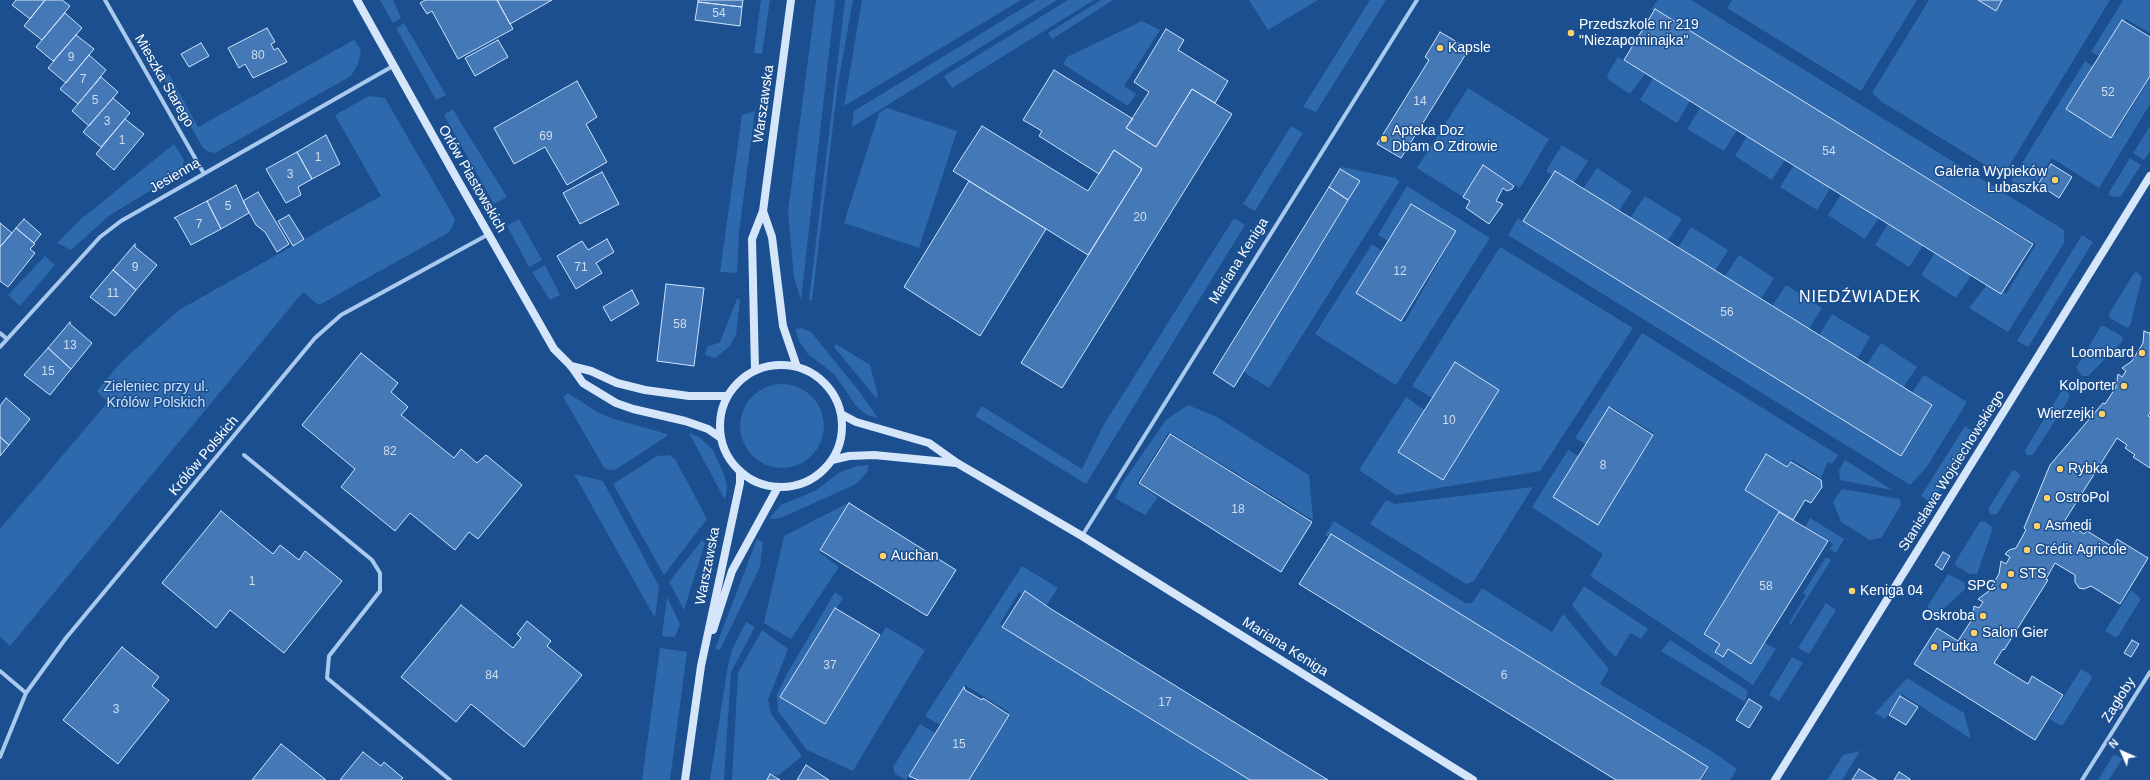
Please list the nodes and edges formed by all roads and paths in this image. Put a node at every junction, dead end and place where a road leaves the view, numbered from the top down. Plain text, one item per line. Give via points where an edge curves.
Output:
1 (105, 0) edge
2 (357, 0) edge
3 (791, 0) edge
4 (1417, 0) edge
5 (394, 66) junction
6 (203, 172) junction
7 (2150, 176) edge
8 (763, 211) junction
9 (489, 234) junction
10 (0, 333) edge
11 (7, 339) junction
12 (0, 347) edge
13 (571, 366) junction
14 (797, 367) junction
15 (755, 370) junction
16 (727, 396) junction
17 (841, 414) junction
18 (721, 438) junction
19 (244, 455) dead end
20 (832, 460) junction
21 (957, 463) junction
22 (740, 471) junction
23 (778, 487) junction
24 (1082, 536) junction
25 (701, 666) junction
26 (0, 671) edge
27 (2150, 672) edge
28 (26, 693) junction
29 (0, 757) edge
30 (450, 780) edge
31 (685, 780) edge
32 (1473, 780) edge
33 (1775, 780) edge
34 (2082, 780) edge

1 - 6 street, Mieszka Starego
2 - 5 street, Orłów Piastowskich
3 - 8 street, Warszawska
4 - 24 street, Mariana Keniga
5 - 6 street, Jesienna
5 - 9 street, Orłów Piastowskich
6 - 11 street, Jesienna via 121,221 100,237
7 - 33 street, Stanisława Wojciechowskiego
8 - 14 street, Warszawska via 772,237 783,326
8 - 15 street, Warszawska via 752,240
9 - 13 street, Orłów Piastowskich via 548,341
9 - 28 street, Królów Polskich via 347,312 327,326 66,638
10 - 11 street
11 - 12 street, Jesienna
13 - 16 street via 645,390 689,396
13 - 18 street, Orłów Piastowskich via 583,383 616,403 685,421 708,429
14 - 15 street via 776,365
14 - 17 street via 813,373 826,384
15 - 16 street via 744,377
16 - 18 street via 722,410
17 - 20 street via 841,438
17 - 21 street, Mariana Keniga via 856,422 929,443
18 - 22 street via 725,450
19 - 30 street via 372,560 376,566 380,573 380,591 329,656 327,678
20 - 21 street, Mariana Keniga via 874,455
20 - 23 street via 808,481 794,486
21 - 24 street, Mariana Keniga
22 - 23 street via 757,482
22 - 25 street, Warszawska via 740,483
23 - 25 street, Warszawska via 732,571
24 - 32 street, Mariana Keniga
25 - 31 street, Warszawska
26 - 28 street
27 - 34 street, Zagłoby
28 - 29 street, Królów Polskich

